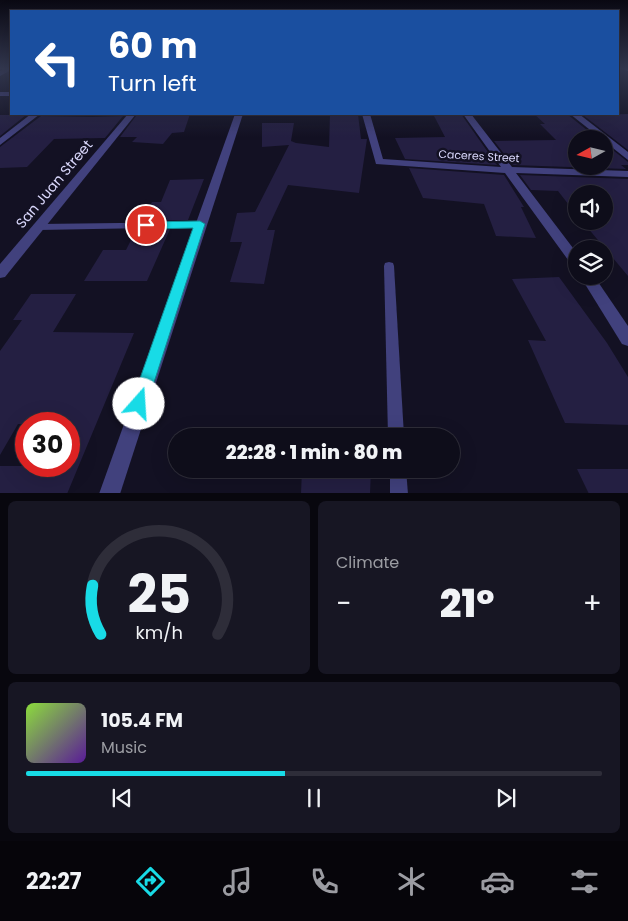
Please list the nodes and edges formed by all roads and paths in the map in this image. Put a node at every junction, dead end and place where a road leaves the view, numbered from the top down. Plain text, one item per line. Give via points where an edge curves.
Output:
1 (35, 115) edge
2 (131, 115) edge
3 (239, 115) edge
4 (366, 115) edge
5 (468, 115) edge
6 (575, 115) edge
7 (0, 142) edge
8 (628, 158) edge
9 (508, 170) junction
10 (628, 174) edge
11 (200, 224) junction
12 (39, 227) junction
13 (568, 250) edge
14 (389, 266) dead end
15 (0, 273) edge
16 (593, 285) edge
17 (628, 339) edge
18 (396, 428) edge
19 (398, 478) edge
20 (109, 493) edge
21 (399, 493) edge

1 - 7 street
2 - 12 street, San Juan Street
3 - 11 street
4 - 9 street, Caceres Street via 379,162
5 - 9 street
6 - 8 street
9 - 10 street, Caceres Street
9 - 13 street
11 - 12 lane
11 - 20 street
12 - 15 street, San Juan Street
14 - 18 lane
16 - 17 street
19 - 21 lane

